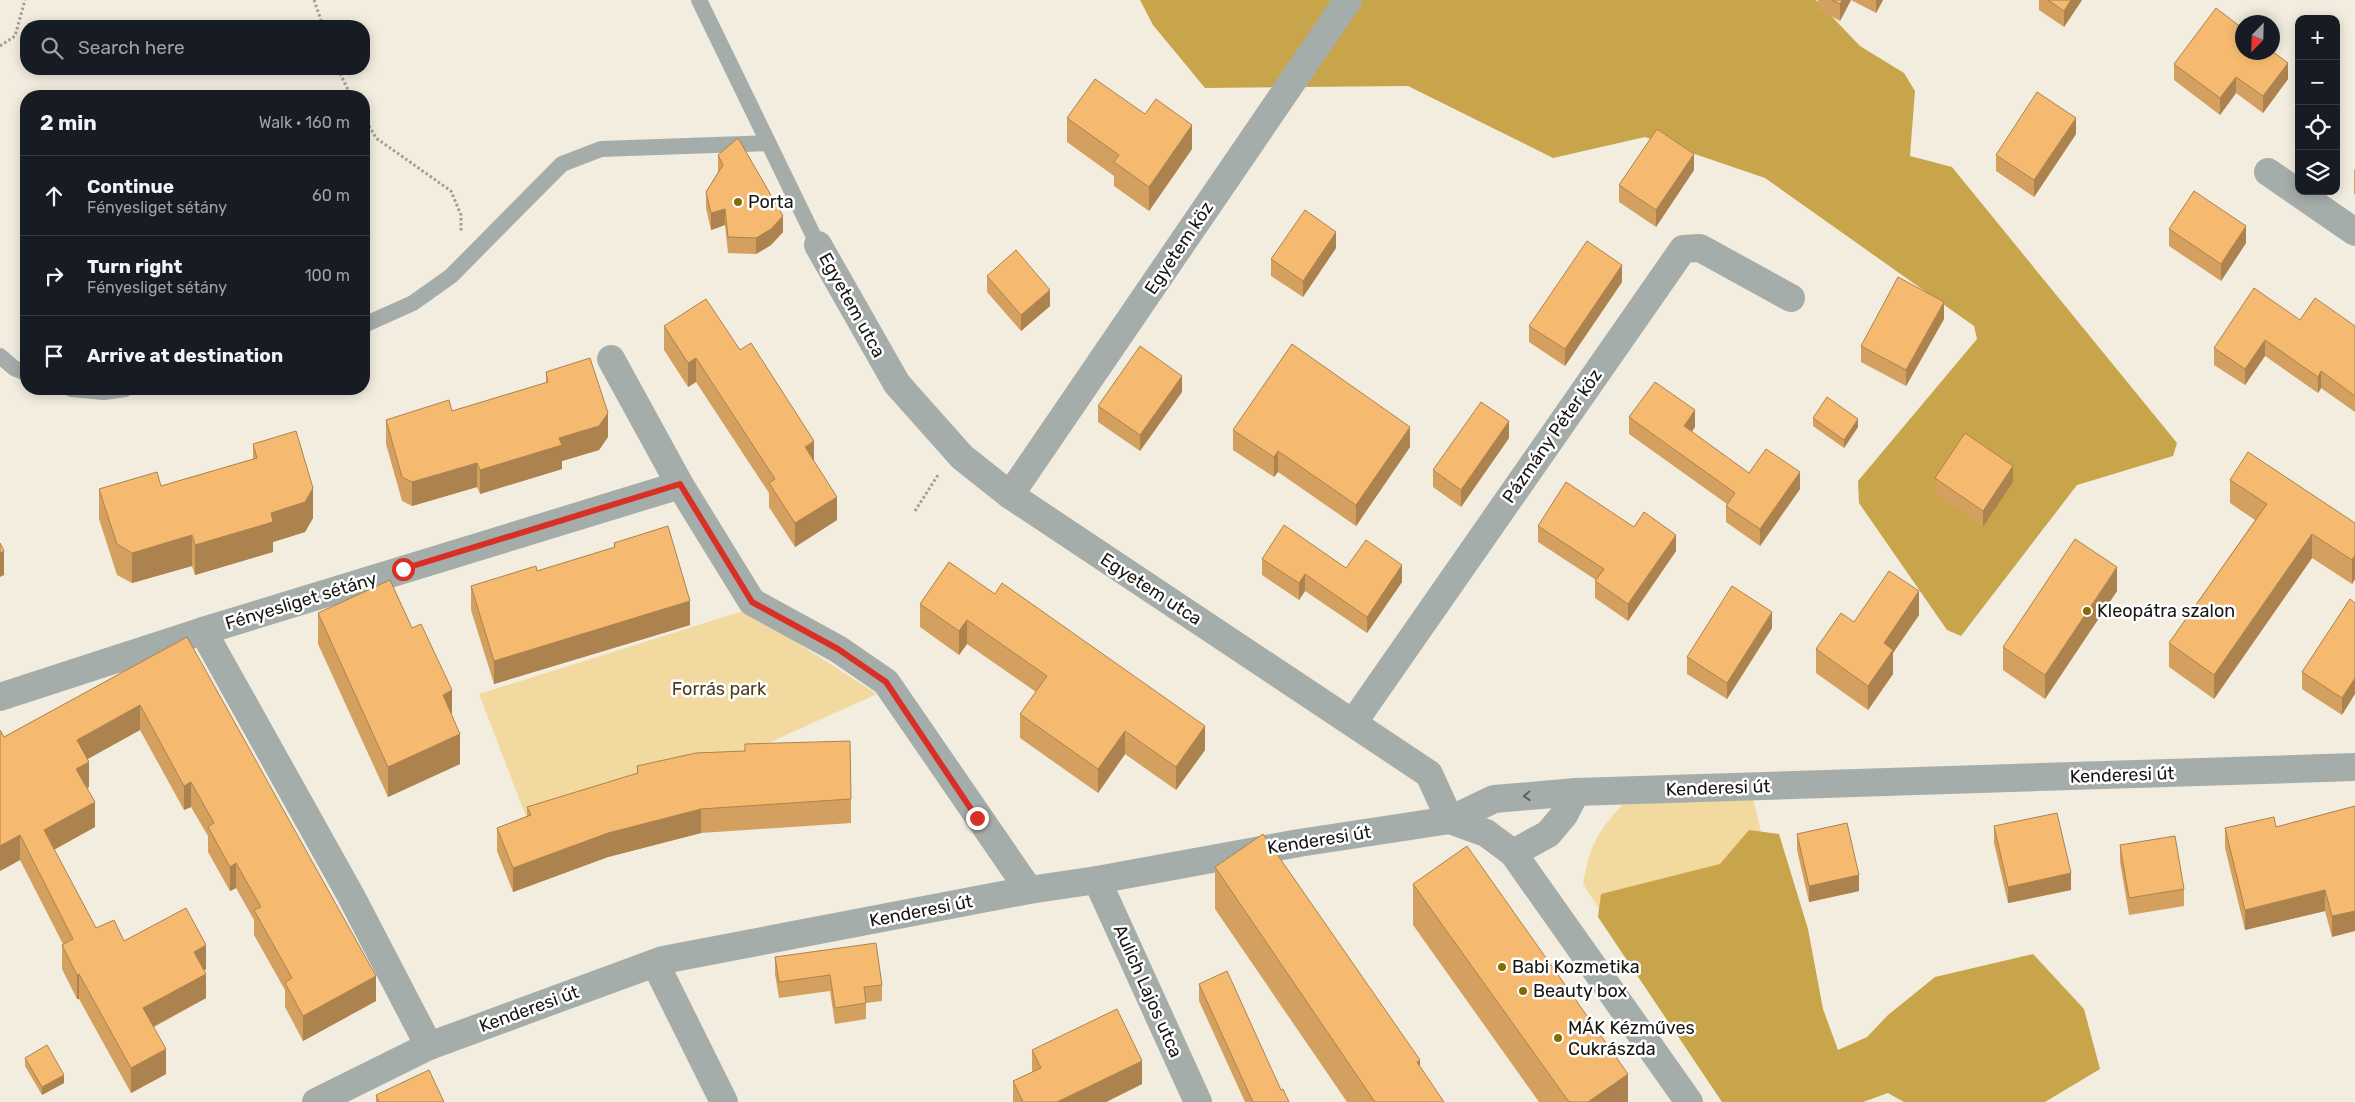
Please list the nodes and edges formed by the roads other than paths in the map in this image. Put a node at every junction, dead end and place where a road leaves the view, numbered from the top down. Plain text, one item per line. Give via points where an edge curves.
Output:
1 (699, 0) edge
2 (1348, 0) edge
3 (768, 143) junction
4 (2268, 172) dead end
5 (2355, 232) edge
6 (818, 245) joint
7 (1791, 298) dead end
8 (370, 322) edge
9 (0, 356) edge
10 (611, 359) dead end
11 (20, 370) edge
12 (680, 484) junction
13 (1010, 496) junction
14 (203, 631) junction
15 (0, 697) edge
16 (1353, 723) junction
17 (2355, 767) edge
18 (1576, 792) junction
19 (1450, 820) junction
20 (1513, 853) junction
21 (1097, 880) junction
22 (1029, 890) junction
23 (655, 963) junction
24 (429, 1046) junction
25 (316, 1102) edge
26 (724, 1102) edge
27 (1198, 1102) edge
28 (1689, 1102) edge

1 - 3 lane, Egyetem utca
2 - 13 street, Egyetem köz
3 - 6 lane, Egyetem utca
3 - 8 lane via 601,149 562,164 451,276 413,303
4 - 5 street
6 - 13 street, Egyetem utca via 897,384 955,449
7 - 16 street, Pázmány Péter köz via 1700,248 1683,249
9 - 11 lane
10 - 12 street
12 - 14 street, Fényesliget sétány
12 - 22 street via 752,602 838,649 886,682
13 - 16 street, Egyetem utca
14 - 15 street, Fényesliget sétány
14 - 24 street, Fényesliget sétány via 342,881
16 - 19 street, Egyetem utca via 1429,774
17 - 18 street, Kenderesi út
18 -> 19 street, Kenderesi út via 1494,798
18 - 20 street via 1564,815 1548,834
19 - 20 street via 1486,833
19 - 21 street, Kenderesi út via 1299,843
20 - 28 street
21 - 22 street, Kenderesi út
21 - 27 street, Aulich Lajos utca
22 - 23 street, Kenderesi út
23 - 24 street, Kenderesi út
23 - 26 street
24 - 25 street, Kenderesi út

